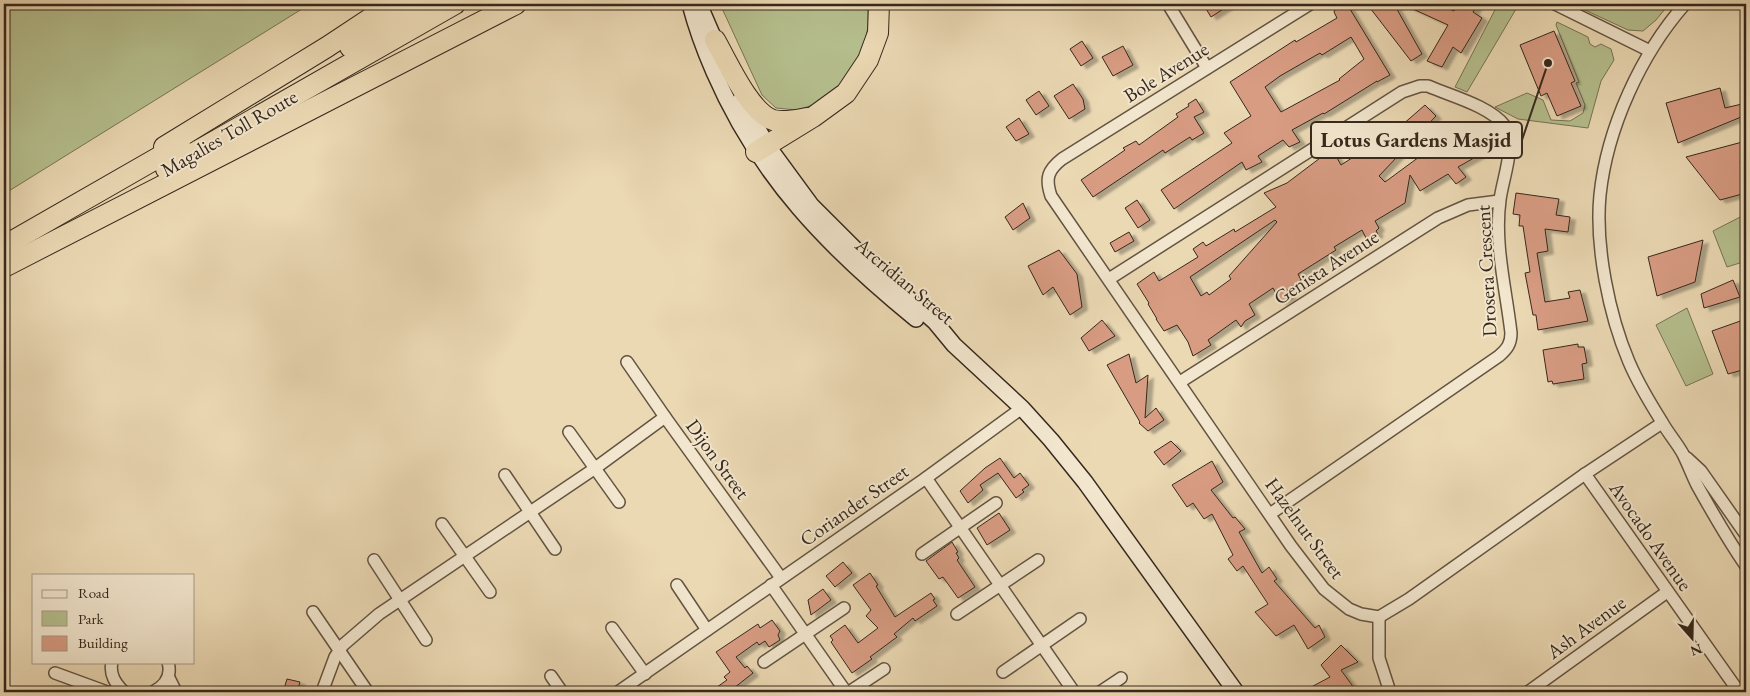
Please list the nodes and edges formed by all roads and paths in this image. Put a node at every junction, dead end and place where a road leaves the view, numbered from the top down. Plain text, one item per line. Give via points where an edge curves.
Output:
1 (392, 4) edge
2 (426, 4) edge
3 (455, 4) edge
4 (516, 4) edge
5 (690, 4) edge
6 (699, 4) edge
7 (879, 4) edge
8 (1168, 4) edge
9 (1310, 4) edge
10 (1555, 4) edge
11 (1685, 4) edge
12 (715, 40) junction
13 (1650, 51) junction
14 (1207, 68) junction
15 (813, 117) junction
16 (761, 148) junction
17 (1048, 178) joint
18 (1499, 201) junction
19 (4, 245) edge
20 (4, 262) edge
21 (4, 267) edge
22 (1109, 279) junction
23 (628, 362) dead end
24 (1180, 382) junction
25 (1022, 408) junction
26 (664, 417) junction
27 (1662, 423) junction
28 (568, 432) dead end
29 (1683, 453) junction
30 (594, 469) junction
31 (1585, 474) junction
32 (505, 475) dead end
33 (926, 478) junction
34 (619, 502) dead end
35 (996, 503) dead end
36 (529, 512) junction
37 (1270, 514) junction
38 (442, 524) dead end
39 (960, 527) junction
40 (1746, 535) edge
41 (555, 549) dead end
42 (922, 554) dead end
43 (464, 557) junction
44 (374, 560) dead end
45 (1038, 560) dead end
46 (1746, 566) edge
47 (781, 578) junction
48 (677, 585) dead end
49 (771, 585) junction
50 (1000, 586) junction
51 (490, 592) dead end
52 (1667, 592) junction
53 (400, 600) junction
54 (844, 608) dead end
55 (313, 612) dead end
56 (957, 614) dead end
57 (1379, 617) junction
58 (1080, 619) dead end
59 (612, 628) dead end
60 (707, 630) junction
61 (805, 634) junction
62 (426, 640) dead end
63 (1042, 645) junction
64 (340, 650) junction
65 (764, 662) dead end
66 (111, 664) edge
67 (169, 664) edge
68 (884, 669) dead end
69 (1002, 672) dead end
70 (55, 673) dead end
71 (645, 674) junction
72 (550, 676) dead end
73 (168, 678) junction
74 (1121, 678) dead end
75 (120, 691) edge
76 (367, 691) dead end
77 (107, 692) edge
78 (153, 692) edge
79 (176, 692) edge
80 (322, 692) edge
81 (562, 692) edge
82 (619, 692) edge
83 (847, 692) edge
84 (1074, 692) edge
85 (1100, 692) edge
86 (1236, 692) edge
87 (1390, 692) edge
88 (1528, 692) edge
89 (1737, 692) edge

1 - 19 highway
2 - 19 highway, Magalies Toll Route
3 - 20 highway, Magalies Toll Route
4 - 21 highway
5 - 16 street, Arcridian Street via 703,46 728,103
6 - 12 street, Arcridian Street
7 - 15 highway via 878,33 868,60 846,93
8 - 14 street
9 - 14 street, Bole Avenue
10 - 13 street
11 - 13 street
12 - 15 highway via 760,113 772,120
12 - 16 street, Arcridian Street
13 - 27 street via 1607,155 1600,196 1600,236 1607,287 1619,334 1641,388
14 - 17 street, Bole Avenue via 1062,159 1052,167
15 - 16 highway
16 - 25 street, Arcridian Street via 811,205 874,268 935,322 954,345
17 - 22 street, Hazelnut Street via 1051,196
18 - 22 street, Drosera Crescent via 1510,144 1505,126 1484,109 1428,86 1420,86 1402,92
18 - 24 street, Genista Avenue via 1468,205 1438,218
18 - 37 street, Drosera Crescent via 1499,242 1511,333 1507,348
22 - 24 street, Hazelnut Street
23 - 26 street, Dijon Street
24 - 37 street, Hazelnut Street
25 - 33 street, Coriander Street
25 - 86 street, Arcridian Street via 1085,482
26 - 30 street
26 - 47 street, Dijon Street
27 - 29 street
27 - 31 street
28 - 30 street
29 - 40 street via 1701,471
29 - 46 street via 1696,484
30 - 34 street
30 - 36 street
31 - 52 street, Avocado Avenue
31 - 57 street
32 - 36 street
33 - 39 street
33 - 47 street, Coriander Street
35 - 39 street
36 - 41 street
36 - 43 street
37 - 57 street, Hazelnut Street via 1324,589 1349,609
38 - 43 street
39 - 42 street
39 - 50 street
43 - 51 street
43 - 53 street
44 - 53 street
45 - 50 street
47 - 49 street, Coriander Street
48 - 60 street
49 - 60 street, Coriander Street
49 - 61 street
50 - 56 street
50 - 63 street
52 - 88 street, Ash Avenue
52 - 89 street, Avocado Avenue
53 - 62 street
53 - 64 street via 356,633
54 - 61 street
55 - 64 street
57 - 87 street via 1378,658
58 - 63 street
59 - 71 street
60 - 71 street, Coriander Street
61 - 65 street
61 - 83 street
63 - 69 street
63 - 84 street
64 - 76 street
64 - 80 street
66 - 75 street via 113,679
67 - 73 street
68 - 83 street
70 - 77 street
71 - 82 street, Coriander Street
72 - 81 street
73 - 78 street via 160,689
73 - 79 street
74 - 85 street

